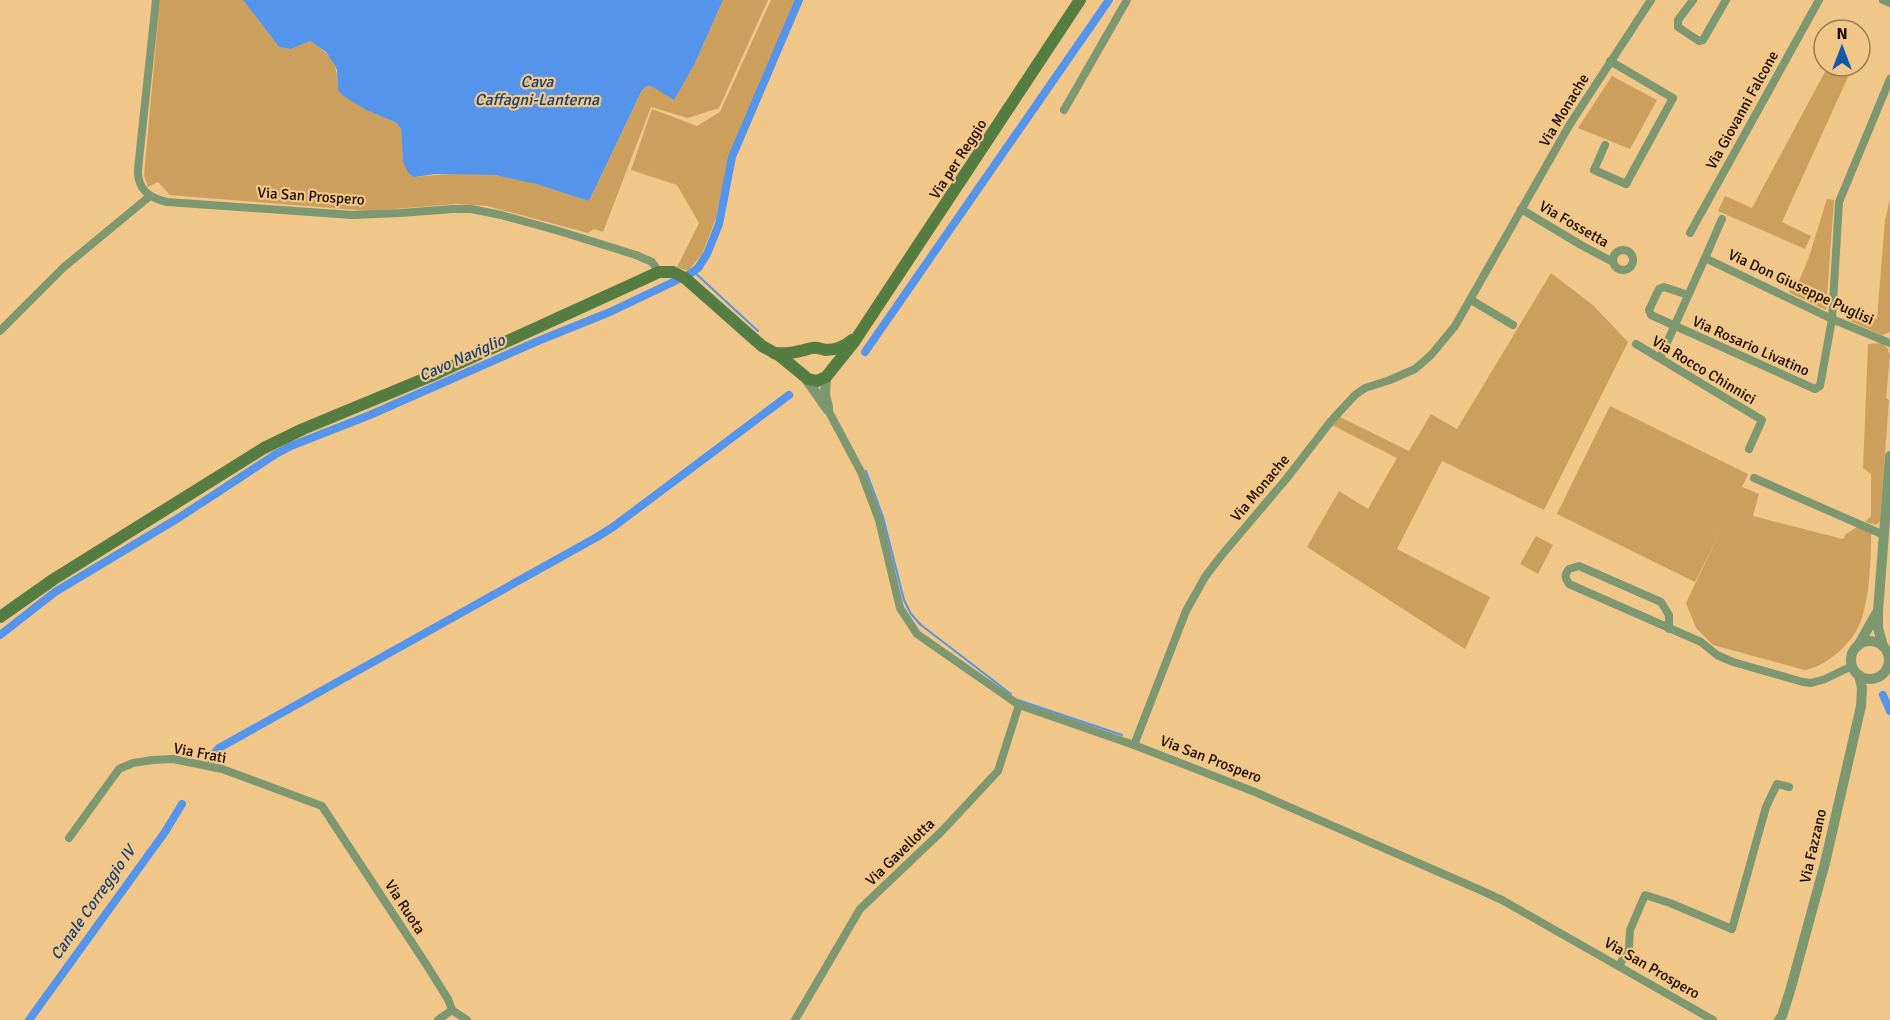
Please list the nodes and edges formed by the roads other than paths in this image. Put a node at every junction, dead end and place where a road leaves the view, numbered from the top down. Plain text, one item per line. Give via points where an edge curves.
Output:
1 (156, 0) edge
2 (1080, 0) edge
3 (1127, 0) edge
4 (1651, 0) edge
5 (1693, 0) edge
6 (1726, 0) edge
7 (1819, 0) edge
8 (1883, 0) edge
9 (1890, 3) edge
10 (1610, 61) junction
11 (1890, 79) edge
12 (1064, 110) dead end
13 (1605, 145) dead end
14 (150, 196) junction
15 (1521, 209) junction
16 (1722, 219) dead end
17 (1689, 233) dead end
18 (1705, 258) junction
19 (1613, 262) dead end
20 (659, 272) junction
21 (1688, 295) junction
22 (1471, 300) junction
23 (1832, 319) junction
24 (1513, 326) dead end
25 (1674, 326) junction
26 (0, 331) edge
27 (859, 334) junction
28 (1890, 343) edge
29 (1636, 344) dead end
30 (824, 350) junction
31 (806, 351) junction
32 (773, 352) junction
33 (1660, 358) junction
34 (802, 374) junction
35 (829, 374) junction
36 (828, 410) junction
37 (1749, 450) dead end
38 (1890, 456) edge
39 (1754, 478) dead end
40 (1884, 535) junction
41 (1878, 611) junction
42 (0, 617) edge
43 (1669, 629) junction
44 (1858, 646) junction
45 (1886, 649) edge
46 (1889, 666) edge
47 (1856, 670) junction
48 (1878, 677) junction
49 (1019, 705) junction
50 (1861, 706) junction
51 (1134, 745) junction
52 (1789, 787) dead end
53 (322, 806) joint
54 (69, 838) dead end
55 (1618, 966) junction
56 (1791, 991) junction
57 (452, 1010) junction
58 (438, 1020) edge
59 (467, 1020) edge
60 (795, 1020) edge
61 (1713, 1020) edge
62 (1779, 1020) edge
63 (1787, 1020) edge

1 - 14 street via 138,170 139,184
2 - 27 main road, Via per Reggio
3 - 12 street
4 - 10 street, Via Monache
5 - 6 street via 1678,20 1678,27 1699,41
7 - 17 street, Via Giovanni Falcone
8 - 9 street
10 - 13 street via 1673,98 1626,184 1594,170
10 - 15 street, Via Monache
11 - 23 street via 1839,202
14 - 20 street, Via San Prospero via 167,202 352,215 471,209 636,255 652,262
14 - 26 street via 64,267
15 - 19 street, Via Fossetta
15 - 22 street, Via Monache
16 - 18 street
18 - 21 street, Via Don Giuseppe Puglisi
18 - 23 street, Via Don Giuseppe Puglisi
20 - 32 main road via 673,272 689,282
20 - 42 main road via 264,448
21 - 25 street, Via Don Giuseppe Puglisi
21 - 25 street via 1664,287 1654,299 1651,315
22 - 24 street
22 - 51 street, Via Monache via 1455,327 1424,362 1354,395 1205,577 1186,611
23 - 25 street, Via Rosario Livatino via 1820,386 1815,389
23 - 28 street, Via Don Giuseppe Puglisi
25 - 33 street, Via Don Giuseppe Puglisi
27 - 30 main road, Via per Reggio via 839,348
27 - 35 main road, Via per Reggio
29 - 33 street, Via Rocco Chinnici
30 - 31 main road, Via per Reggio
30 - 35 main road via 832,366
31 - 32 main road, Via per Reggio
31 - 34 main road via 798,364
32 - 34 main road
33 - 37 street, Via Rocco Chinnici via 1762,420
34 - 35 main road via 817,381
34 - 36 street, Via San Prospero
35 - 36 street, Via San Prospero via 825,394
36 - 49 street, Via San Prospero via 861,472 879,520 900,608 917,634
38 - 40 street, Via Fazzano
39 - 40 street
40 - 41 street, Via Fazzano
41 - 44 street, Via Fazzano
41 - 45 street, Via Fazzano
43 - 43 street via 1569,584 1565,574 1579,566 1661,602 1669,615
43 - 47 street via 1701,642 1733,662 1803,682
44 - 45 street via 1873,642
44 - 47 street, Via Fazzano via 1852,655
45 - 46 street, Via Fazzano
46 - 48 street, Via Fazzano
47 - 48 street via 1871,679
47 - 50 street, Via Fazzano via 1862,688
48 - 50 street, Via Fazzano
49 - 51 street, Via San Prospero
49 - 60 street, Via Gavellotta via 998,771 860,909
50 - 56 street, Via Fazzano
51 - 55 street, Via San Prospero via 1276,800 1486,893
52 - 55 street via 1778,784 1766,807 1732,929 1645,895 1630,930 1629,948
53 - 54 street, Via Frati via 222,769 173,759 153,760 118,769
53 - 57 street, Via Ruota
55 - 61 street, Via San Prospero
56 - 62 street, Via Fazzano
56 - 63 street, Via Fazzano
57 - 58 street
57 - 59 street

